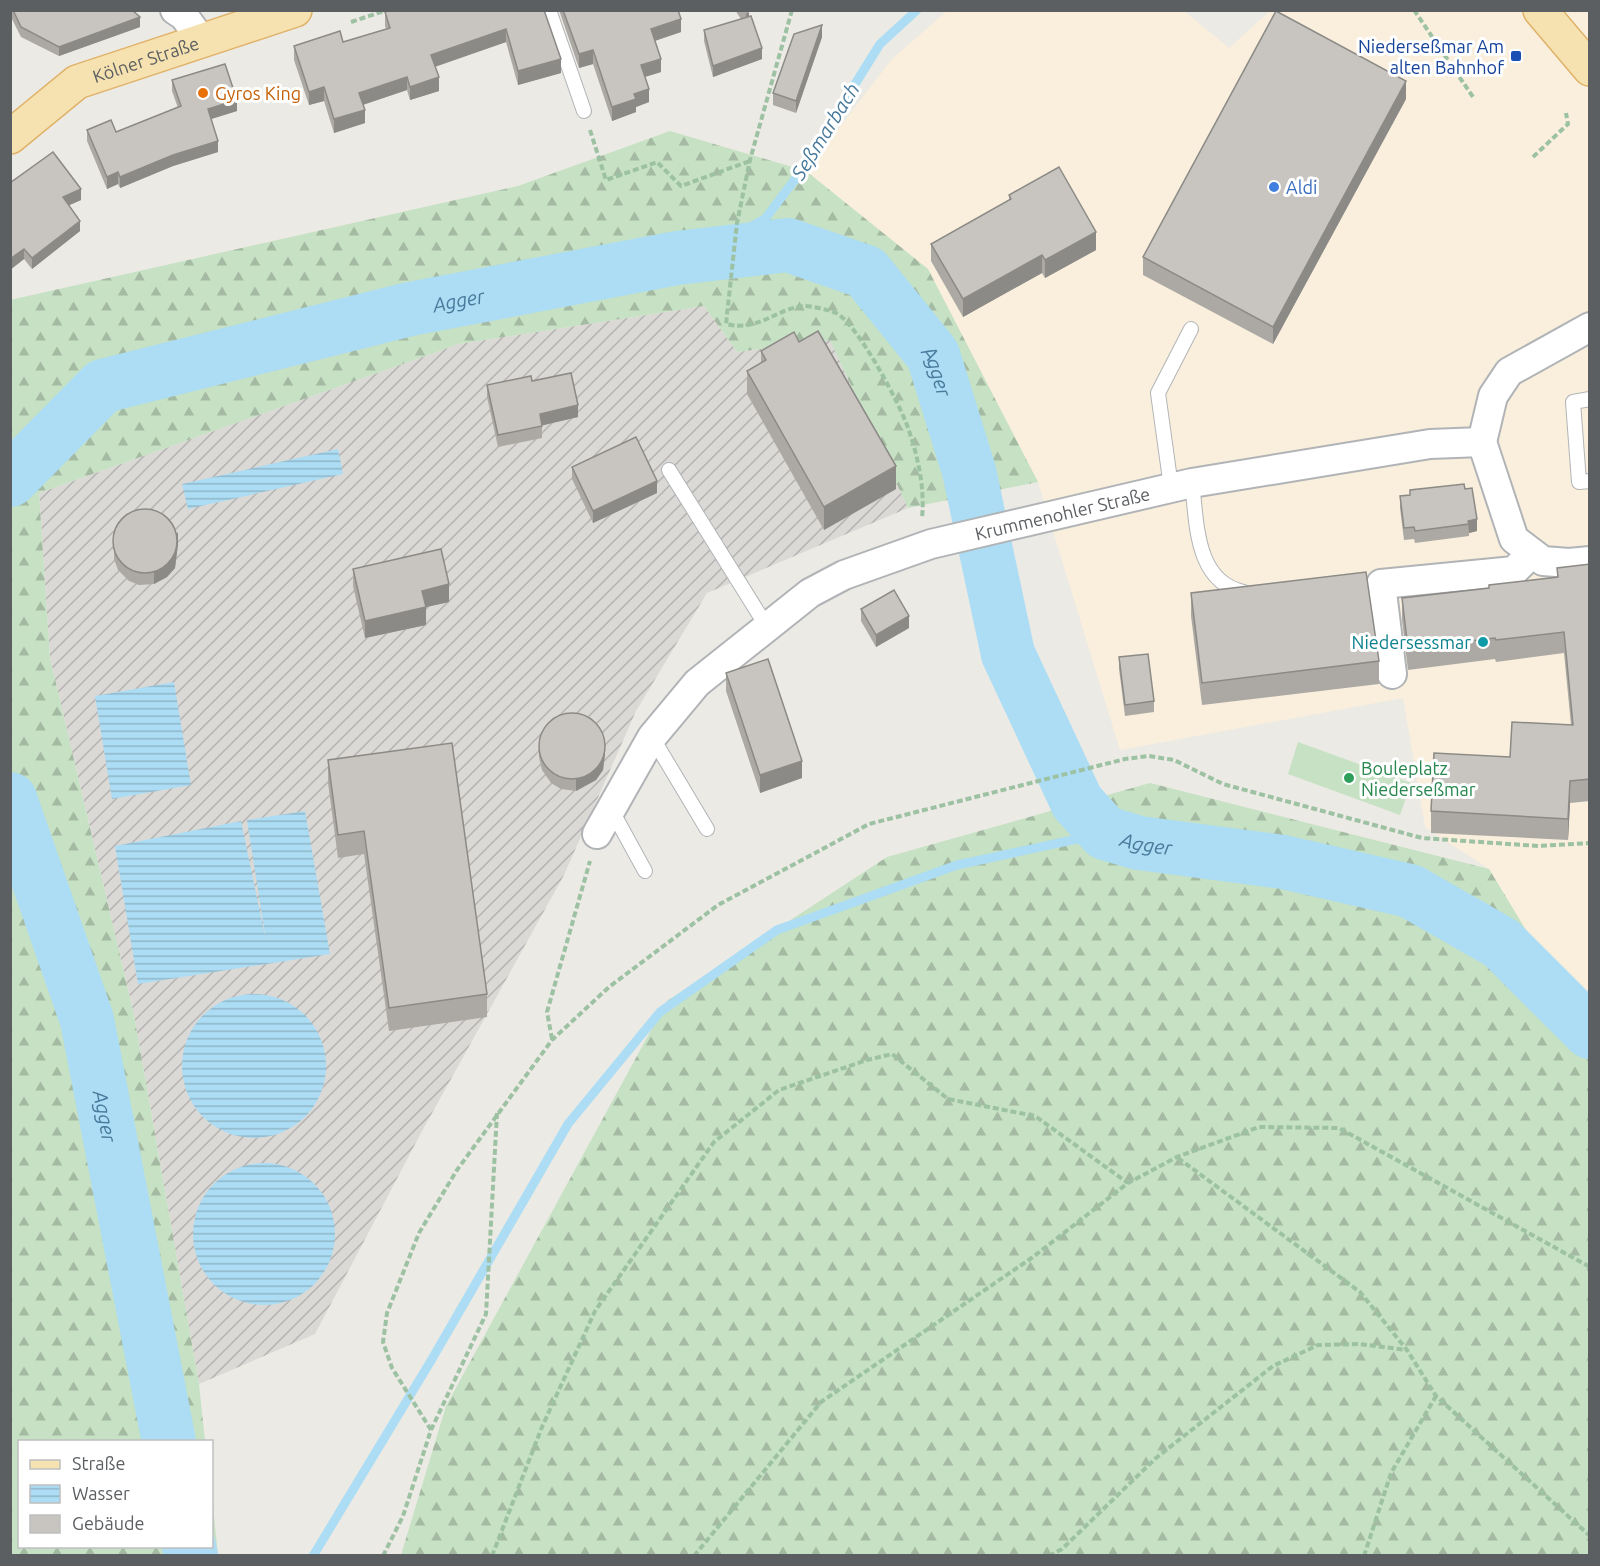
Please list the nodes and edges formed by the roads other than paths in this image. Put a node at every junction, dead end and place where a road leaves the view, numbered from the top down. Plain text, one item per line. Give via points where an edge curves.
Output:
1 (175, 10) edge
2 (295, 10) edge
3 (549, 10) edge
4 (1540, 10) edge
5 (202, 41) junction
6 (1590, 69) edge
7 (584, 111) road end
8 (10, 137) edge
9 (1590, 327) edge
10 (1191, 329) dead end
11 (1590, 399) edge
12 (1482, 442) junction
13 (669, 470) dead end
14 (1590, 481) edge
15 (1181, 485) junction
16 (1532, 553) junction
17 (1579, 562) edge
18 (1255, 592) edge
19 (767, 627) junction
20 (1392, 675) dead end
21 (652, 737) junction
22 (611, 809) junction
23 (707, 829) dead end
24 (597, 834) road end
25 (645, 872) dead end

1 - 5 street
2 - 5 main road, Kölner Straße
3 - 7 lane
4 - 6 main road
5 - 8 main road, Kölner Straße via 77,82
9 - 12 street via 1509,372 1493,396
10 - 15 lane via 1158,393
11 - 14 lane via 1573,402 1579,482
12 - 15 street, Krummenohler Straße via 1430,444
12 - 16 street via 1514,539
13 - 19 lane
15 - 18 lane via 1201,555 1227,588
15 - 19 street, Krummenohler Straße via 925,546 844,575 810,593
16 - 17 street via 1543,561
16 - 20 street via 1514,571 1375,584
19 - 21 street, Krummenohler Straße via 697,683
21 - 22 street, Krummenohler Straße
21 - 23 lane
22 - 24 street, Krummenohler Straße
22 - 25 lane

